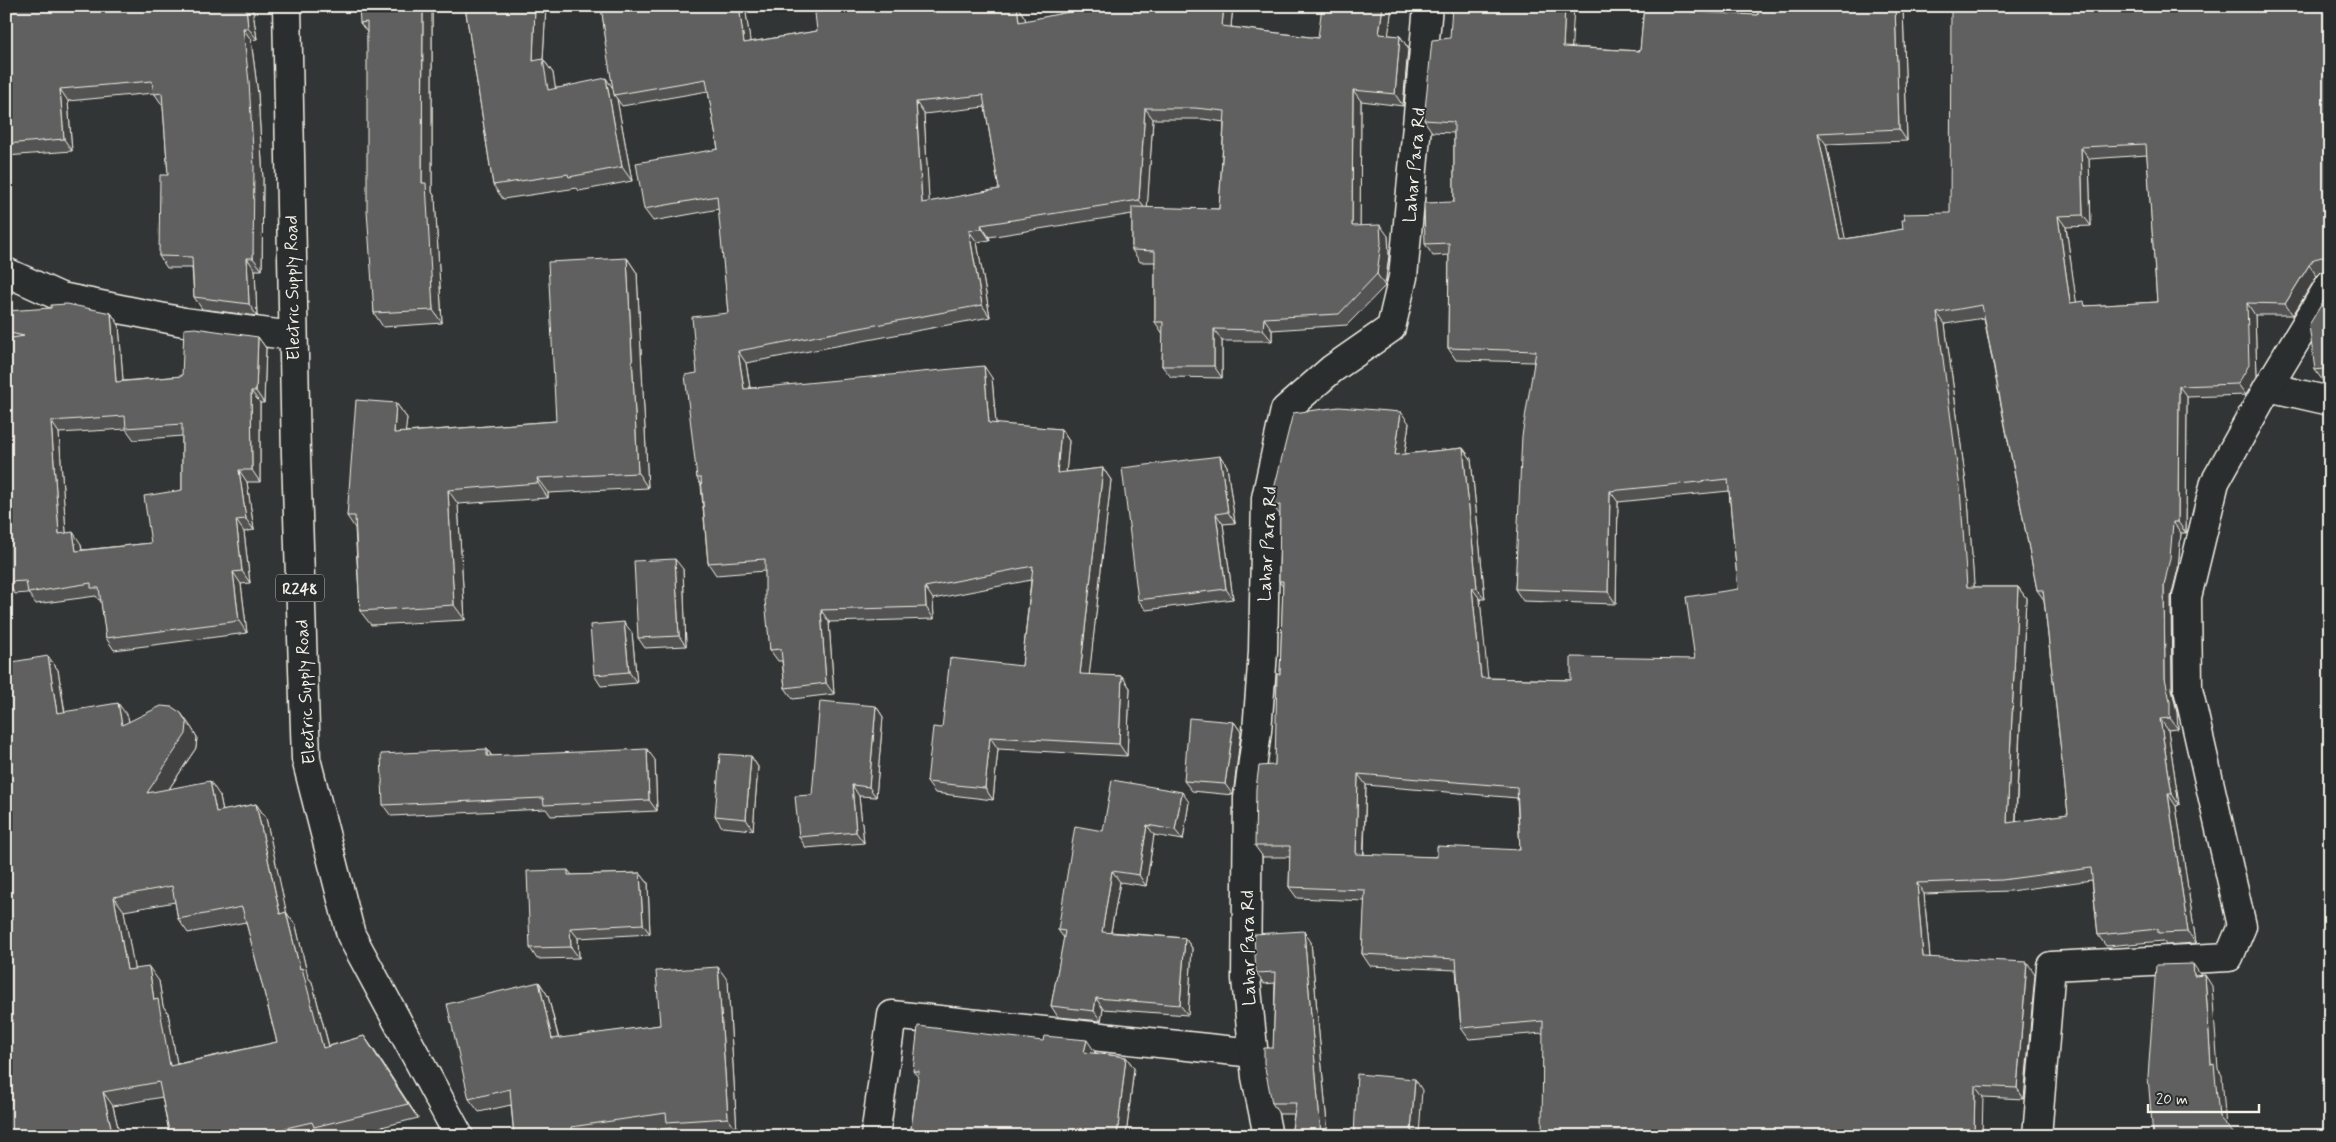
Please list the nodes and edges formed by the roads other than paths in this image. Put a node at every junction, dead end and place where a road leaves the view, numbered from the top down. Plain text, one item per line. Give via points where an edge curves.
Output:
1 (287, 6) edge
2 (1428, 6) edge
3 (6, 272) edge
4 (2330, 284) edge
5 (293, 336) junction
6 (2268, 387) junction
7 (2330, 400) edge
8 (1254, 1053) junction
9 (459, 1136) edge
10 (875, 1136) edge
11 (1268, 1136) edge
12 (2037, 1136) edge

1 - 5 street, Electric Supply Road / R248
2 - 8 street, Lahar Para Rd via 1403,277 1391,328 1332,369 1285,410 1266,498 1262,652 1257,731 1248,798 1246,979
3 - 5 street via 61,297 184,322
4 - 6 street
5 - 9 street, Electric Supply Road / R248 via 306,759 351,935
6 - 7 street
6 - 12 street via 2215,482 2187,597 2188,689 2242,926 2229,957 2052,966
8 - 10 street via 892,1015
8 - 11 street, Lahar Para Rd

